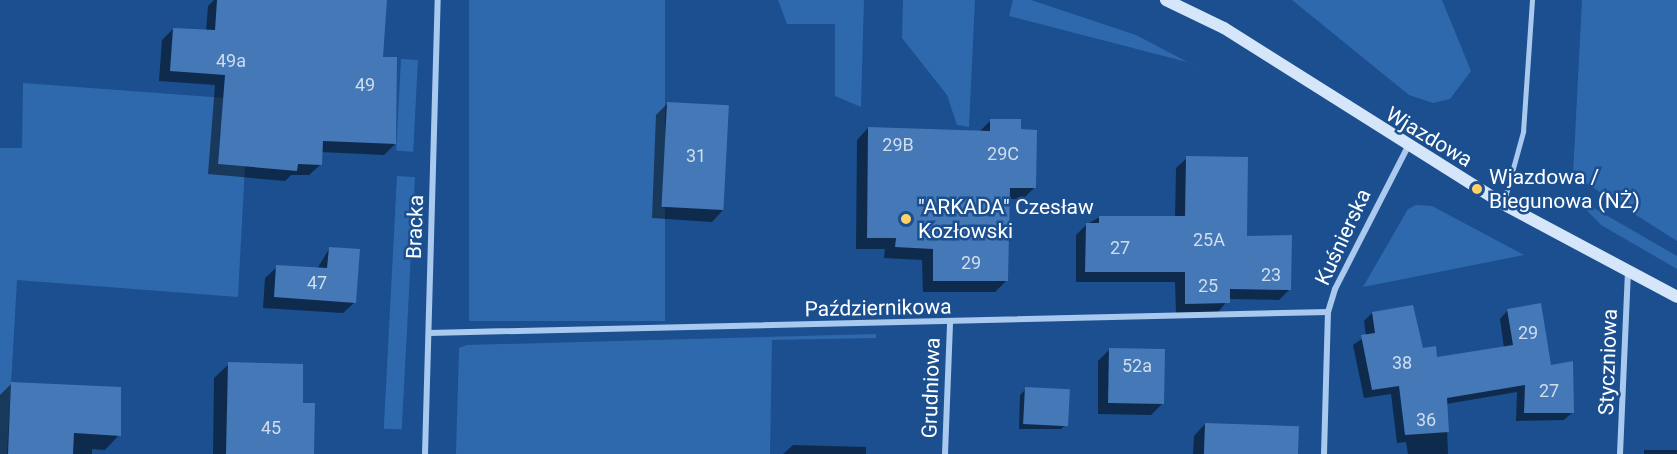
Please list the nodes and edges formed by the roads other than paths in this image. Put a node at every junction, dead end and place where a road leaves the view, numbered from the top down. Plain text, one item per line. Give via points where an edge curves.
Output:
1 (438, 0) edge
2 (1166, 0) edge
3 (1532, 0) edge
4 (1407, 148) junction
5 (1503, 204) junction
6 (1628, 272) junction
7 (1677, 297) edge
8 (1328, 312) junction
9 (950, 323) junction
10 (429, 333) junction
11 (425, 454) edge
12 (945, 454) edge
13 (1323, 454) edge
14 (1620, 454) edge

1 - 10 street, Bracka
2 - 4 street, Wjazdowa via 1224,28
3 - 5 lane via 1523,132
4 - 5 street, Wjazdowa
4 - 8 street, Kuśnierska via 1343,267
5 - 6 street, Wjazdowa
6 - 7 street, Wjazdowa
6 - 14 street, Styczniowa
8 - 9 street, Październikowa
8 - 13 street, Kuśnierska
9 - 10 street, Październikowa
9 - 12 street, Grudniowa
10 - 11 street, Bracka

